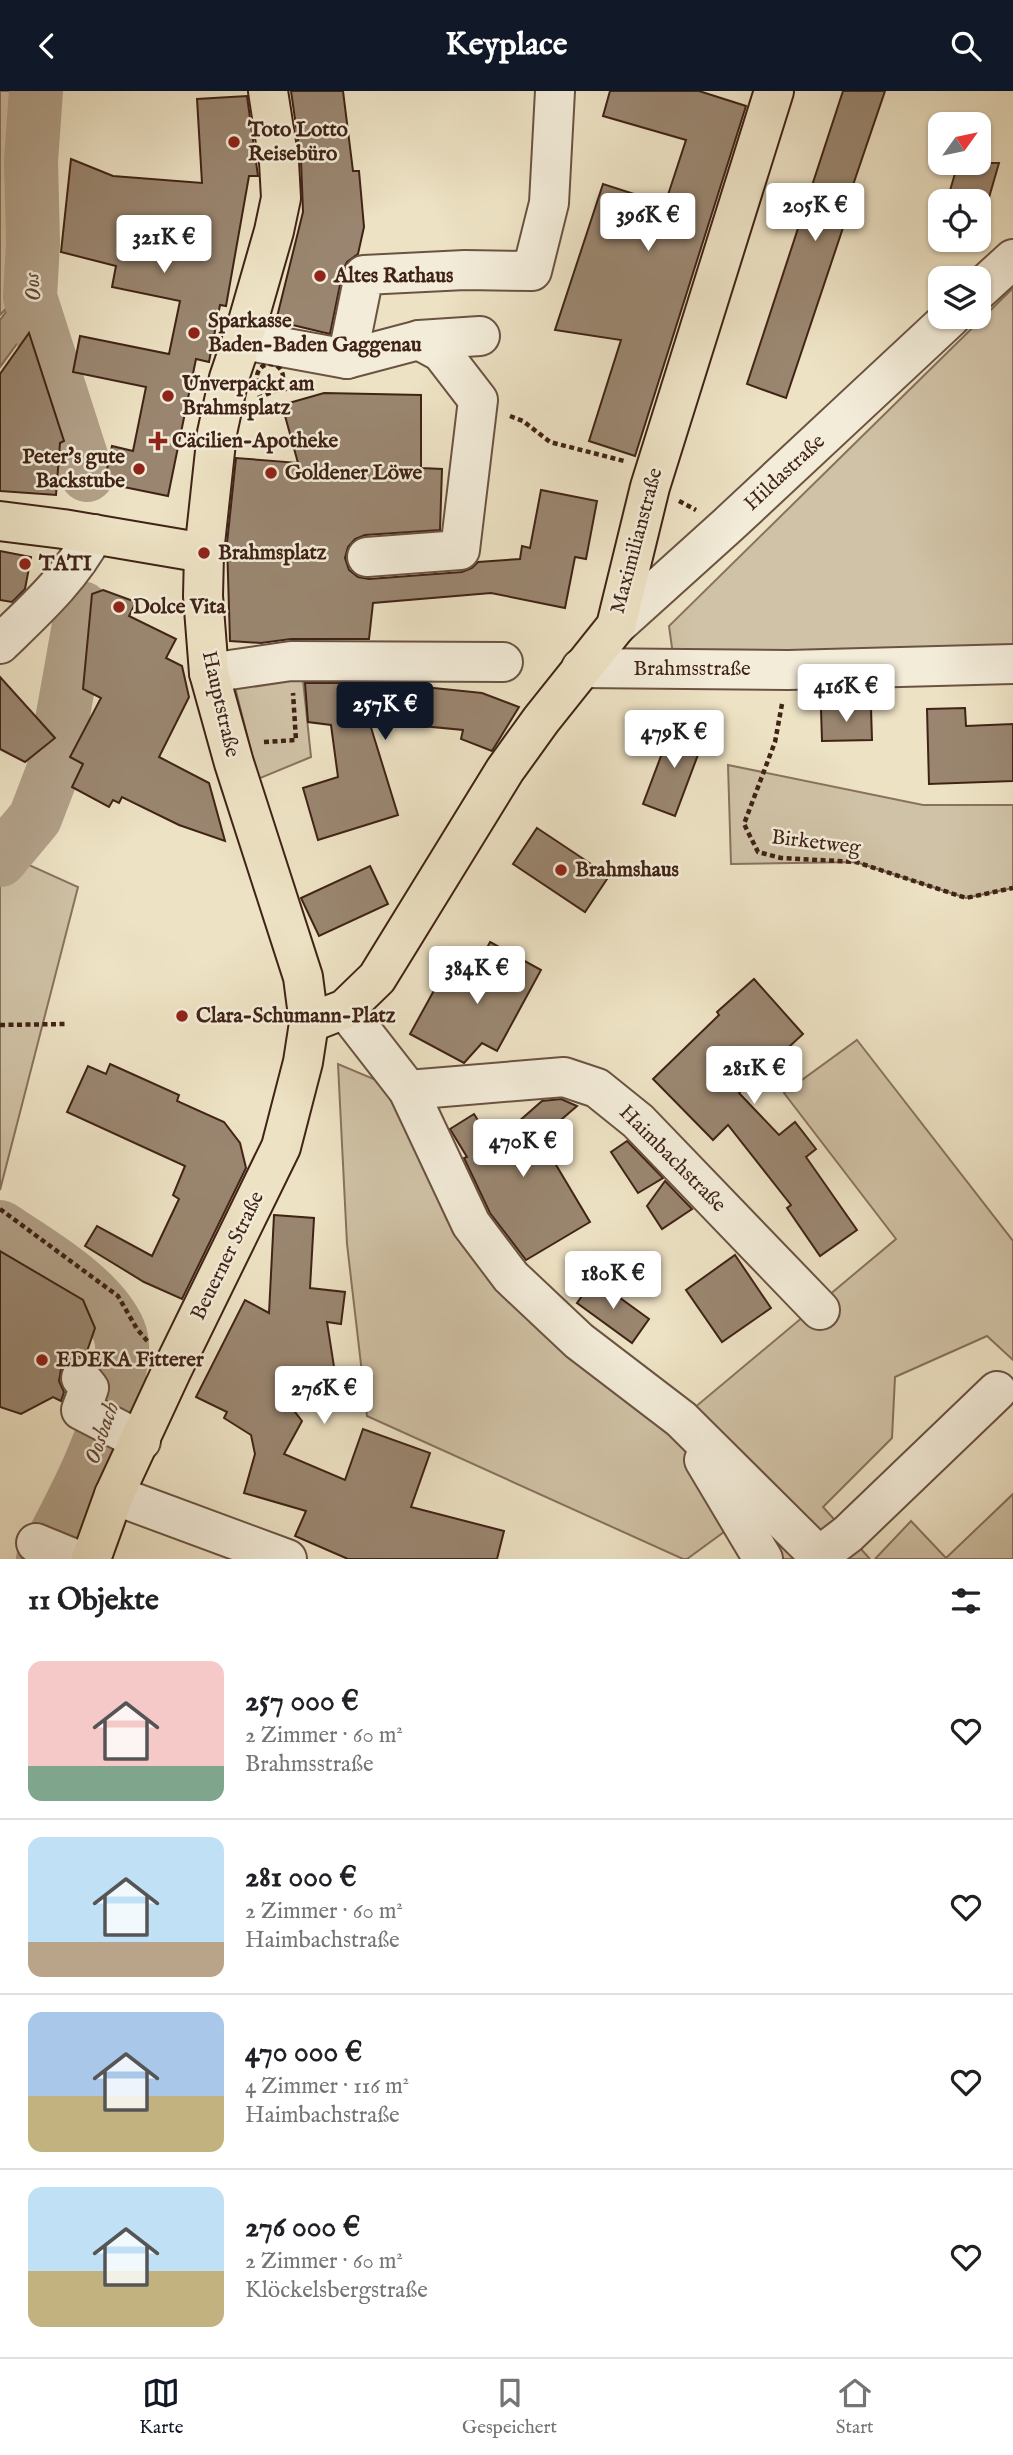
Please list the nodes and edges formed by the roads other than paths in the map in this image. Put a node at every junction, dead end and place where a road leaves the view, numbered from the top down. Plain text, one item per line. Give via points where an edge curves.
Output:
1 (268, 91) edge
2 (555, 91) edge
3 (774, 91) edge
4 (1013, 259) edge
5 (991, 279) edge
6 (938, 329) edge
7 (481, 337) dead end
8 (243, 339) junction
9 (419, 340) junction
10 (347, 359) junction
11 (0, 521) edge
12 (94, 534) junction
13 (204, 553) junction
14 (367, 557) dead end
15 (616, 626) junction
16 (0, 644) edge
17 (503, 662) dead end
18 (1013, 664) edge
19 (581, 669) junction
20 (209, 673) junction
21 (345, 1009) junction
22 (309, 1023) junction
23 (408, 1090) junction
24 (820, 1310) dead end
25 (997, 1391) dead end
26 (81, 1394) dead end
27 (681, 1419) junction
28 (141, 1441) junction
29 (114, 1496) junction
30 (68, 1554) edge
31 (820, 1557) edge
32 (287, 1559) edge
33 (763, 1559) edge

1 - 8 main road, Hauptstraße via 281,198
2 - 10 street via 549,203 532,271 364,275
3 - 15 main road, Maximilianstraße via 653,479
4 - 5 street
6 - 15 street, Hildastraße
7 - 9 street
8 - 10 street
8 - 13 main road, Hauptstraße via 217,433
9 - 10 street
9 - 14 street via 441,352 478,400 460,549
11 - 12 main road
12 - 13 main road
12 - 16 street via 65,580
13 - 20 main road, Hauptstraße
15 - 19 main road, Maximilianstraße
17 - 20 street via 291,661
18 - 19 street, Brahmsstraße
19 - 21 main road, Maximilianstraße via 505,770 377,978
20 - 22 main road, Hauptstraße via 233,763 303,977
21 - 22 main road, Maximilianstraße
21 - 23 street
22 - 28 main road, Beuerner Straße via 281,1147
23 - 24 street, Haimbachstraße via 564,1077 597,1088 638,1121
23 - 27 street via 471,1224 511,1277 579,1341
25 - 31 street
26 - 28 street
27 - 31 street
27 - 33 street
28 - 29 main road, Beuerner Straße
29 - 30 main road, Beuerner Straße
29 - 32 street

